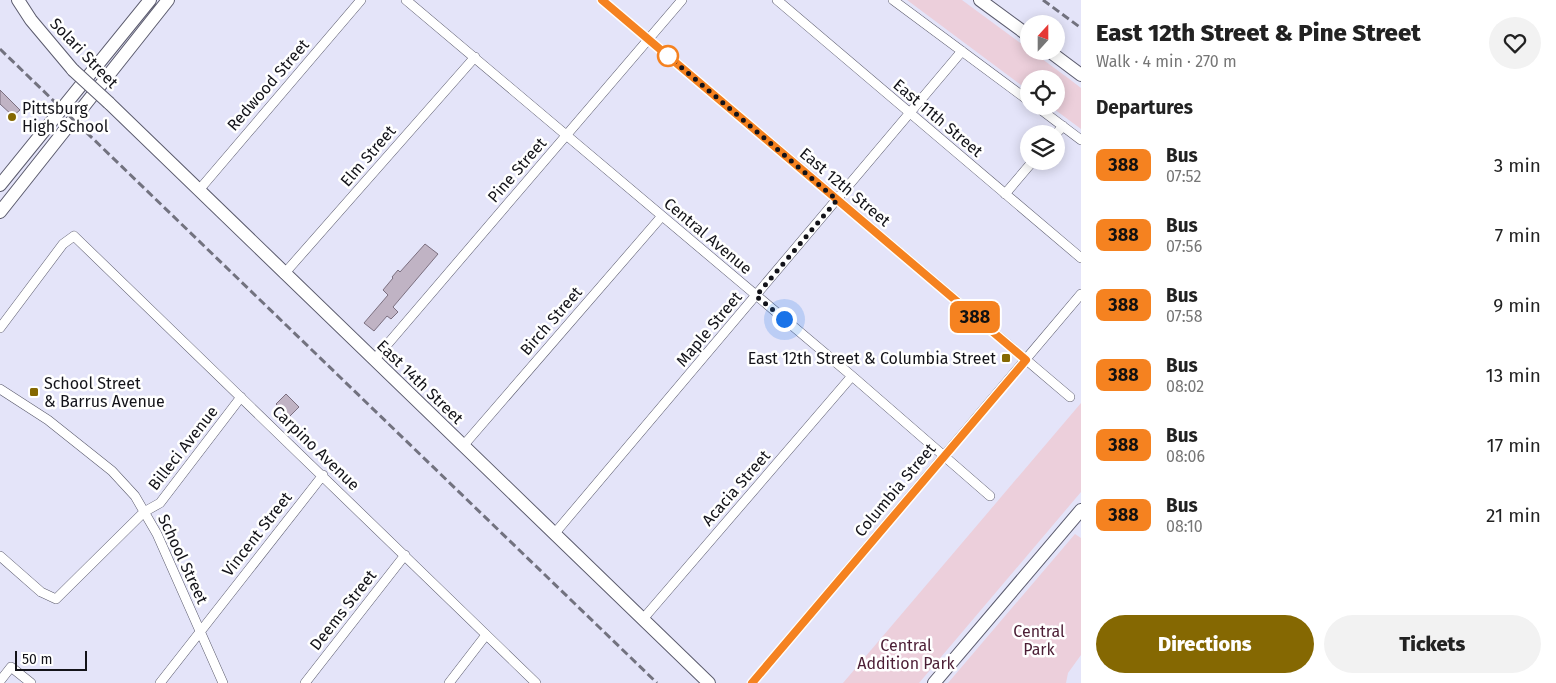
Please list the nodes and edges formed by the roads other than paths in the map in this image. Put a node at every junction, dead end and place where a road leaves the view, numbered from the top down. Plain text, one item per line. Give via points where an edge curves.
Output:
1 (18, 0) edge
2 (150, 0) edge
3 (168, 0) edge
4 (361, 0) edge
5 (406, 0) edge
6 (602, 0) edge
7 (682, 0) edge
8 (777, 0) edge
9 (893, 0) edge
10 (980, 0) edge
11 (1020, 29) edge
12 (649, 40) junction
13 (962, 51) junction
14 (474, 57) junction
15 (1061, 60) edge
16 (1081, 75) edge
17 (1020, 94) edge
18 (109, 103) joint
19 (910, 114) junction
20 (1048, 115) edge
21 (1062, 125) edge
22 (1065, 128) edge
23 (566, 135) junction
24 (1081, 140) edge
25 (1025, 170) edge
26 (0, 185) edge
27 (199, 190) junction
28 (1005, 194) junction
29 (837, 200) junction
30 (0, 212) edge
31 (662, 216) junction
32 (1081, 258) edge
33 (284, 274) junction
34 (1081, 294) edge
35 (756, 296) junction
36 (0, 328) edge
37 (374, 360) junction
38 (1026, 360) junction
39 (852, 376) junction
40 (0, 389) edge
41 (241, 397) junction
42 (1070, 397) dead end
43 (463, 446) junction
44 (944, 455) junction
45 (323, 475) junction
46 (990, 496) dead end
47 (1081, 510) edge
48 (144, 512) junction
49 (554, 534) junction
50 (405, 555) junction
51 (0, 556) edge
52 (643, 619) junction
53 (200, 632) junction
54 (486, 635) junction
55 (0, 681) edge
56 (31, 683) edge
57 (160, 683) edge
58 (223, 683) edge
59 (305, 683) edge
60 (449, 683) edge
61 (536, 683) edge
62 (709, 683) edge
63 (752, 683) edge
64 (934, 683) edge

1 - 18 street, Solari Street, bridge via 73,70
2 - 26 street
3 - 30 street
4 - 27 street, Redwood Street
5 - 14 street, Central Avenue
6 - 12 street, East 12th Street
7 - 12 street, Pine Street
8 - 19 street, East 11th Street
9 - 13 street
10 - 11 street
12 - 23 street, Pine Street
12 - 29 street, East 12th Street
13 - 17 street
13 - 19 street, Maple Street
14 - 23 street, Central Avenue
14 - 33 street, Elm Street
15 - 16 street
18 - 27 street, East 14th Street
19 - 28 street, East 11th Street
19 - 29 street, Maple Street
20 - 21 street
22 - 24 street
23 - 31 street, Central Avenue
23 - 37 street, Pine Street
25 - 28 street
27 - 33 street, East 14th Street
28 - 32 street, East 11th Street
29 - 35 street, Maple Street
29 - 38 street, East 12th Street
31 - 35 street, Central Avenue
31 - 43 street, Birch Street
33 - 37 street, East 14th Street
34 - 38 street, Columbia Street
35 - 39 street, Central Avenue
35 - 49 street, Maple Street
36 - 41 street, Carpino Avenue via 63,244 74,236
37 - 43 street, East 14th Street
38 - 42 street, East 12th Street
38 - 44 street, Columbia Street
39 - 44 street, Central Avenue
39 - 52 street, Acacia Street
40 - 48 street, School Street via 48,420 112,471
41 - 45 street, Carpino Avenue
41 - 48 street, Billeci Avenue via 160,502
43 - 49 street, East 14th Street
44 - 46 street, Central Avenue
44 - 63 street, Columbia Street
45 - 50 street, Carpino Avenue
45 - 53 street, Vincent Street
47 - 64 street
48 - 51 street, Billeci Avenue via 56,599 41,592
48 - 53 street, School Street
49 - 52 street, East 14th Street
50 - 54 street, Carpino Avenue
50 - 59 street, Deems Street
52 - 62 street, East 14th Street
53 - 57 street, Vincent Street
53 - 58 street, School Street
54 - 60 street
54 - 61 street, Carpino Avenue
55 - 56 street via 11,667

